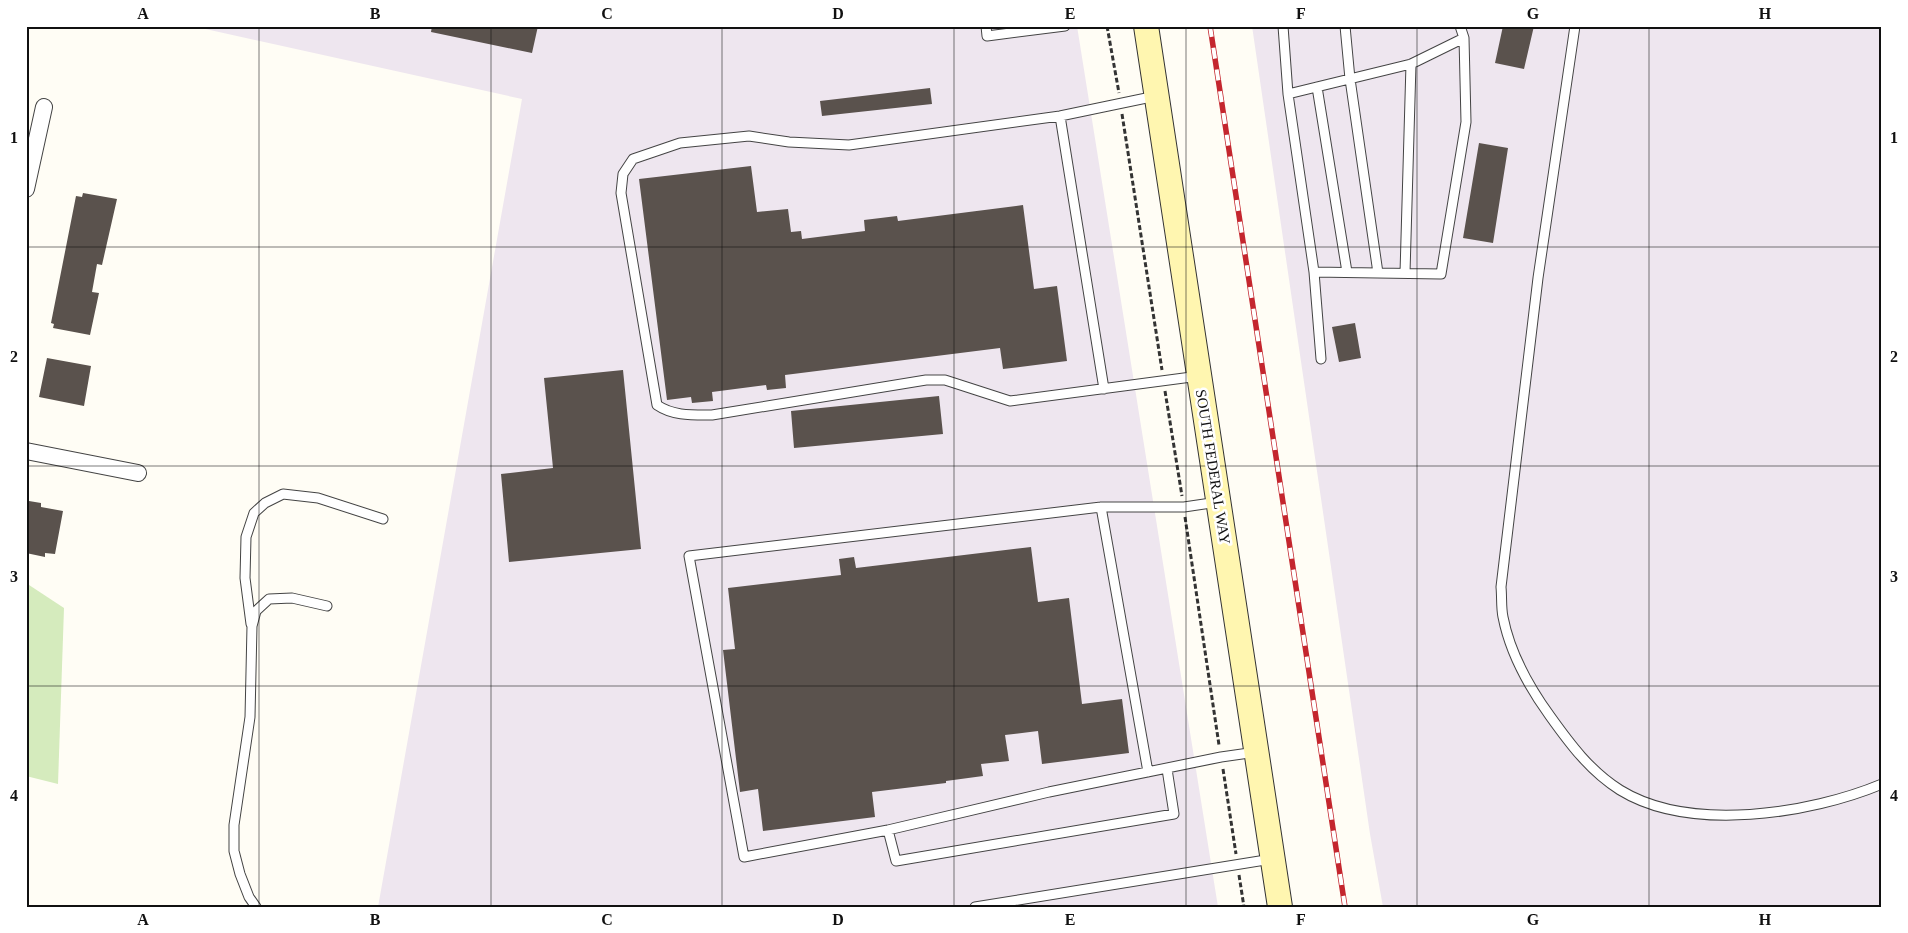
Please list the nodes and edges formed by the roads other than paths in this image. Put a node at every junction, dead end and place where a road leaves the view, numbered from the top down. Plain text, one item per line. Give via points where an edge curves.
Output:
1 (986, 26) edge
2 (1065, 26) edge
3 (1146, 26) edge
4 (1283, 26) edge
5 (1345, 26) edge
6 (1460, 26) edge
7 (1576, 26) edge
8 (1033, 28) edge
9 (1464, 38) junction
10 (1411, 64) junction
11 (1350, 79) junction
12 (1317, 87) junction
13 (1288, 94) junction
14 (1156, 96) junction
15 (44, 107) dead end
16 (1060, 116) junction
17 (26, 189) edge
18 (1314, 272) junction
19 (1347, 272) junction
20 (1378, 273) junction
21 (1406, 273) junction
22 (1321, 359) dead end
23 (1199, 376) junction
24 (1104, 390) junction
25 (26, 451) edge
26 (138, 473) dead end
27 (1218, 502) junction
28 (1101, 507) junction
29 (383, 519) dead end
30 (327, 606) dead end
31 (252, 626) junction
32 (1256, 752) junction
33 (1167, 769) junction
34 (1148, 772) junction
35 (1882, 784) edge
36 (888, 830) junction
37 (1272, 859) junction
38 (256, 907) edge
39 (975, 907) edge
40 (1280, 907) edge

1 - 8 lane via 987,36
2 - 8 lane
3 - 14 main road, SOUTH FEDERAL WAY
4 - 13 lane
5 - 11 lane
6 - 9 lane
7 - 35 lane via 1538,278 1501,587 1503,616 1511,647 1535,695 1586,762 1621,790 1657,806 1694,814 1731,815 1800,808
9 - 10 lane
9 - 21 lane via 1466,122 1441,274
10 - 11 lane
10 - 21 lane
11 - 12 lane
11 - 20 lane
12 - 13 lane
12 - 19 lane
13 - 18 lane
14 - 16 lane
14 - 23 main road, SOUTH FEDERAL WAY
15 - 17 street
16 - 24 lane
16 - 24 lane via 849,145 749,136 680,143 633,159 623,174 621,193 657,405 666,411 712,415 926,380 944,380 1010,402
18 - 19 lane
18 - 22 lane
19 - 20 lane
20 - 21 lane
23 - 24 lane
23 - 27 main road, SOUTH FEDERAL WAY
25 - 26 street
27 - 28 lane via 1184,507
27 - 32 main road, SOUTH FEDERAL WAY
28 - 34 lane
28 - 36 lane via 689,556 744,857
29 - 31 lane via 318,498 283,494 265,503 254,514 246,537 245,578
30 - 31 lane via 292,598 268,599 256,611
31 - 38 lane via 250,717 234,825 234,851 240,874
32 - 33 lane
32 - 37 main road, SOUTH FEDERAL WAY
33 - 34 lane
33 - 36 lane via 1174,814 896,861
34 - 36 lane
37 - 39 lane
37 - 40 main road, SOUTH FEDERAL WAY

